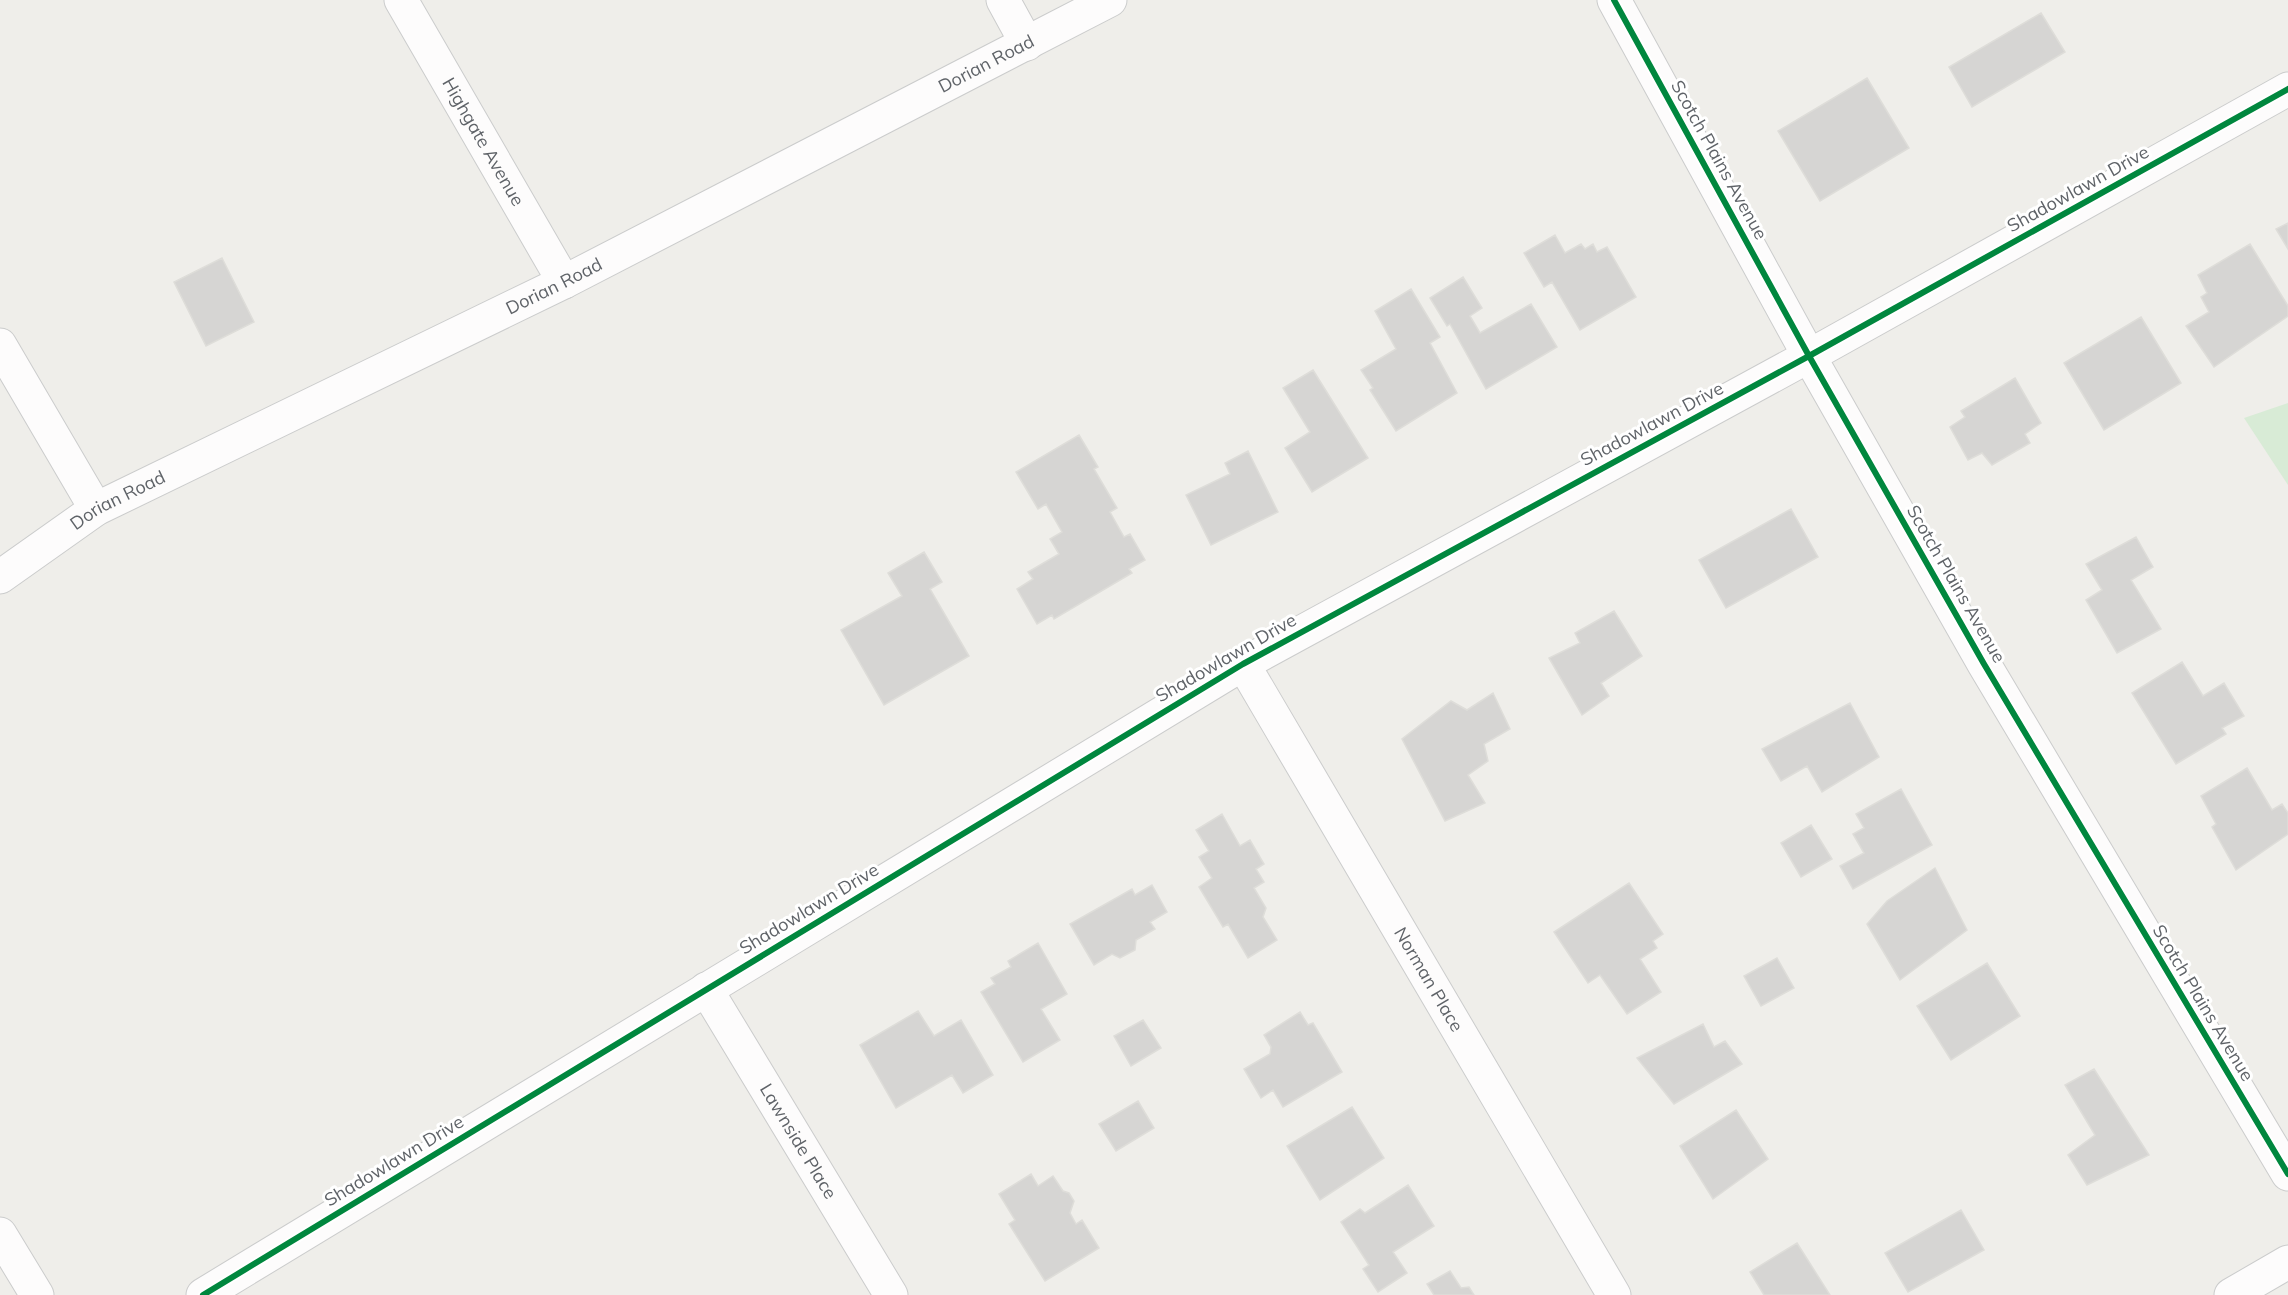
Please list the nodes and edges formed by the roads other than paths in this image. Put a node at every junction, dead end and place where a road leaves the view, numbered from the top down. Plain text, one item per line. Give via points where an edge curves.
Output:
1 (401, 0) edge
2 (1003, 0) edge
3 (1110, 0) edge
4 (1614, 0) edge
5 (1027, 44) junction
6 (2288, 89) edge
7 (564, 282) junction
8 (0, 345) edge
9 (1809, 356) junction
10 (96, 509) junction
11 (0, 577) edge
12 (1243, 664) junction
13 (706, 989) junction
14 (2288, 1174) edge
15 (0, 1234) edge
16 (2288, 1262) edge
17 (37, 1295) edge
18 (203, 1295) edge
19 (891, 1295) edge
20 (1614, 1295) edge
21 (2231, 1295) edge

1 - 7 street, Highgate Avenue
2 - 5 street
3 - 5 street, Dorian Road
4 - 9 street, Scotch Plains Avenue
5 - 7 street, Dorian Road
6 - 9 street, Shadowlawn Drive
7 - 10 street, Dorian Road
8 - 10 street
9 - 12 street, Shadowlawn Drive
9 - 14 street, Scotch Plains Avenue via 1984,664
10 - 11 street, Dorian Road
12 - 13 street, Shadowlawn Drive
12 - 20 street, Norman Place
13 - 18 street, Shadowlawn Drive
13 - 19 street, Lawnside Place
15 - 17 street
16 - 21 street

